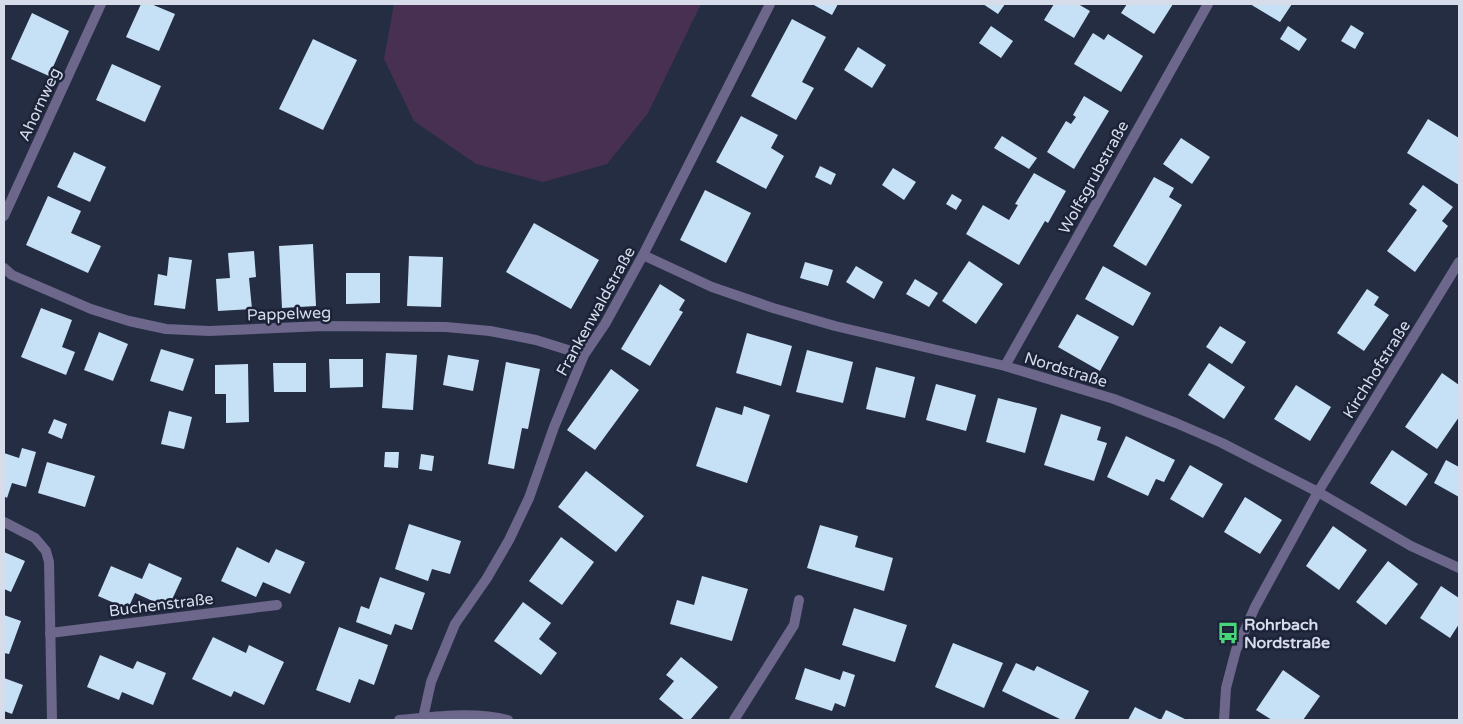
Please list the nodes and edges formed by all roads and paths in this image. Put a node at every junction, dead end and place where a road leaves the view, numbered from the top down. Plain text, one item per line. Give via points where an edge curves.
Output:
1 (101, 4) edge
2 (770, 4) edge
3 (1208, 4) edge
4 (4, 216) edge
5 (643, 255) junction
6 (1459, 262) edge
7 (4, 268) edge
8 (584, 355) junction
9 (1005, 366) junction
10 (1318, 492) junction
11 (4, 522) edge
12 (1459, 568) edge
13 (799, 600) dead end
14 (277, 605) dead end
15 (50, 633) junction
16 (423, 718) junction
17 (52, 720) edge
18 (399, 720) edge
19 (508, 720) edge
20 (734, 720) edge
21 (1224, 720) edge

1 - 4 street, Ahornweg
2 - 5 street, Frankenwaldstraße
3 - 9 street, Wolfsgrubstraße
5 - 8 street, Frankenwaldstraße
5 - 9 street, Nordstraße via 712,287 773,308
6 - 10 street, Kirchhofstraße
7 - 8 street, Pappelweg via 12,275 91,309 166,329 446,327 490,330
8 - 16 street, Frankenwaldstraße via 554,427 530,498 487,578 455,624 431,682
9 - 10 street, Nordstraße via 1114,399 1176,423
10 - 12 street, Nordstraße via 1411,546
10 - 21 street, Kirchhofstraße via 1254,607 1236,650 1226,688
11 - 15 street via 35,538 46,551
13 - 20 street via 794,625
14 - 15 street, Buchenstraße
15 - 17 street
16 - 18 street
16 - 19 street via 470,715

